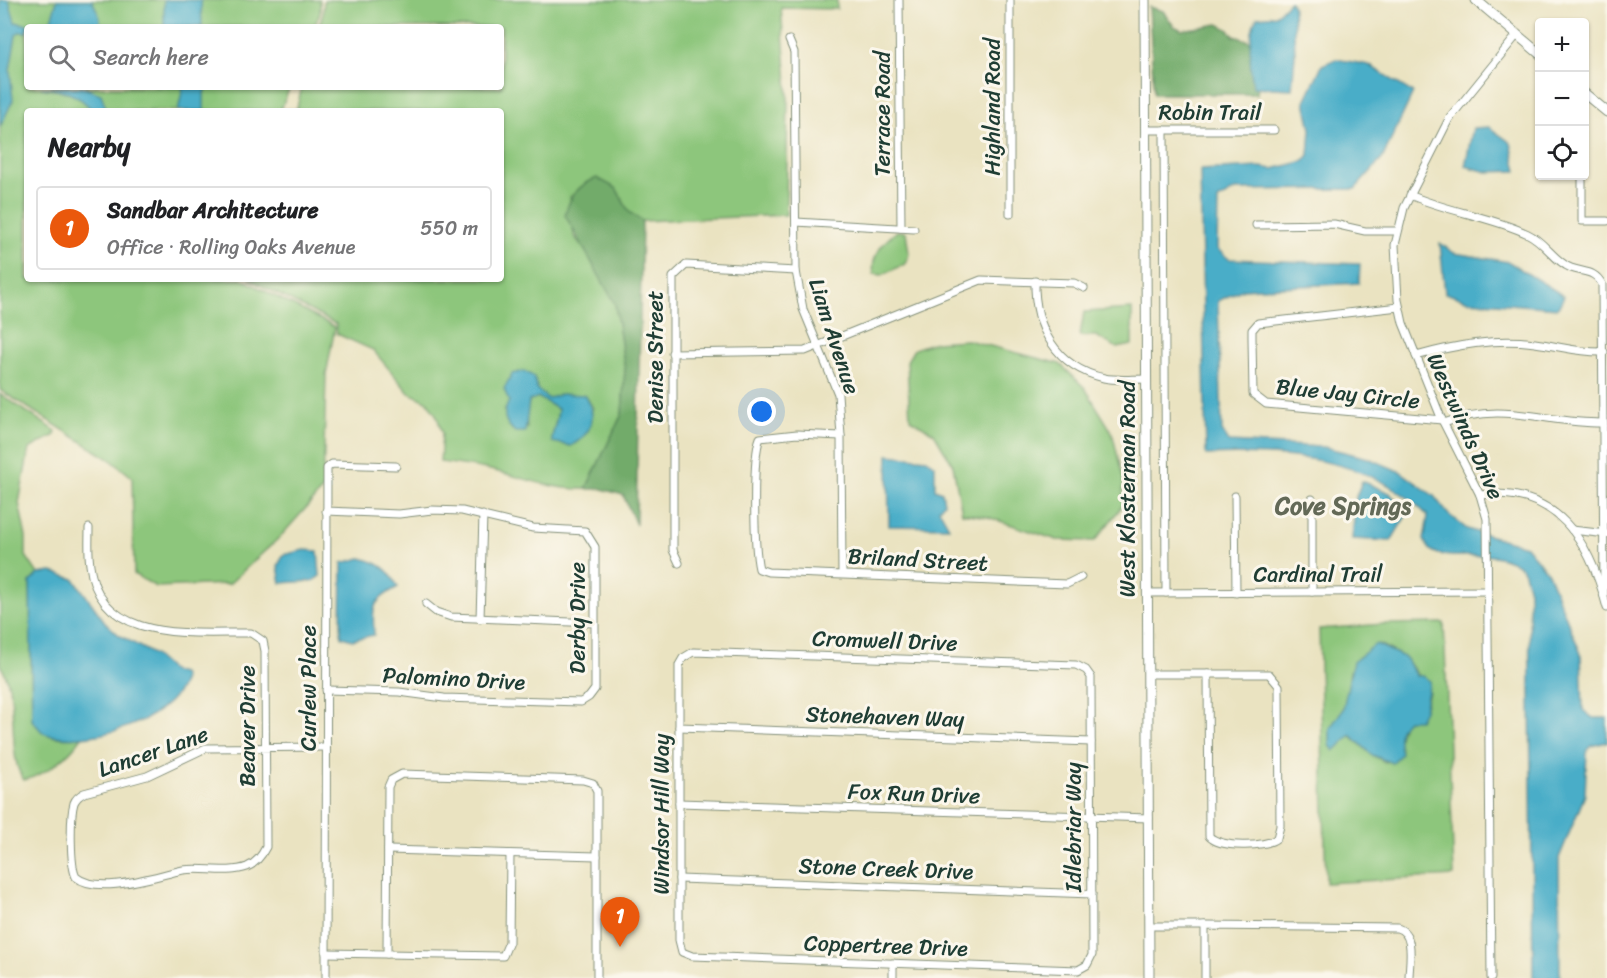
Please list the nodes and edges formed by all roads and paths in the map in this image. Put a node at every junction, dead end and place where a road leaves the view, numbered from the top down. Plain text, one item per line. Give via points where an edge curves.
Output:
1 (899, 0) edge
2 (1010, 0) edge
3 (1145, 0) edge
4 (1476, 0) edge
5 (1517, 35) junction
6 (789, 40) dead end
7 (1535, 51) edge
8 (1589, 97) edge
9 (1607, 112) edge
10 (1146, 130) junction
11 (1164, 130) junction
12 (1274, 130) dead end
13 (1582, 180) edge
14 (1410, 195) junction
15 (1010, 213) dead end
16 (1607, 221) edge
17 (796, 222) junction
18 (1256, 225) dead end
19 (901, 228) junction
20 (914, 229) dead end
21 (1397, 231) junction
22 (796, 271) junction
23 (1035, 281) junction
24 (1084, 288) dead end
25 (1399, 307) junction
26 (819, 346) junction
27 (1604, 352) junction
28 (672, 353) junction
29 (1416, 356) junction
30 (1146, 379) junction
31 (1443, 422) junction
32 (1604, 423) junction
33 (841, 436) junction
34 (396, 466) dead end
35 (1480, 495) junction
36 (1235, 496) dead end
37 (1312, 499) dead end
38 (326, 511) junction
39 (483, 515) junction
40 (89, 528) dead end
41 (1572, 530) junction
42 (1606, 534) edge
43 (679, 563) dead end
44 (842, 573) junction
45 (1081, 577) dead end
46 (1488, 591) junction
47 (1312, 592) junction
48 (1147, 593) junction
49 (1166, 593) junction
50 (1236, 593) junction
51 (1604, 596) junction
52 (426, 604) dead end
53 (1607, 608) edge
54 (480, 619) junction
55 (594, 623) junction
56 (679, 665) joint
57 (1148, 674) junction
58 (1208, 674) junction
59 (1091, 677) joint
60 (326, 690) junction
61 (580, 702) joint
62 (679, 727) junction
63 (1091, 742) junction
64 (265, 746) junction
65 (325, 747) junction
66 (679, 803) junction
67 (1092, 817) junction
68 (1149, 818) junction
69 (388, 850) junction
70 (510, 854) junction
71 (597, 856) junction
72 (245, 868) joint
73 (679, 879) junction
74 (1092, 894) junction
75 (1149, 926) junction
76 (1205, 926) junction
77 (326, 953) junction
78 (387, 954) junction
79 (692, 956) joint
80 (893, 963) junction
81 (1078, 970) joint
82 (326, 978) edge
83 (597, 978) edge
84 (893, 978) edge
85 (1149, 978) edge
86 (1205, 978) edge
87 (1409, 978) edge
88 (1491, 978) edge

1 - 19 street, Terrace Road
2 - 15 street, Highland Road
3 - 10 street, West Klosterman Road
4 - 5 street
5 - 7 street
5 - 14 street, Westwinds Drive via 1455,111
6 - 17 street, Liam Avenue via 794,52
8 - 9 street
10 - 11 street, Robin Trail
10 - 30 street, West Klosterman Road
11 - 12 street, Robin Trail
11 - 49 street
13 - 16 street via 1582,221
14 - 21 street, Westwinds Drive
14 - 27 street via 1441,208 1518,229 1538,239 1569,267 1596,276 1604,290
17 - 19 street
17 - 22 street, Liam Avenue
18 - 21 street via 1328,224 1365,231
19 - 20 street
21 - 25 street, Westwinds Drive
22 - 26 street, Liam Avenue via 803,309
22 - 28 street, Denise Street via 682,267 673,280
23 - 24 street via 1074,283
23 - 26 street via 973,282
23 - 30 street via 1040,325 1063,357 1087,373 1105,378
25 - 29 street, Westwinds Drive
25 - 31 street, Blue Jay Circle via 1258,323 1252,330 1253,394 1266,404
26 - 28 street via 797,352
26 - 33 street, Liam Avenue via 838,394
27 - 29 street via 1497,341 1458,345
27 - 32 street
28 - 43 street, Denise Street via 673,550
29 - 31 street, Westwinds Drive
30 - 48 street, West Klosterman Road
31 - 32 street via 1504,411 1573,423
31 - 35 street, Westwinds Drive
32 - 42 street
33 - 44 street, Liam Avenue
33 - 44 street, Briland Street via 797,434 760,438 756,466 759,569
34 - 38 street, Curlew Place via 330,465
35 - 41 street via 1504,493 1533,499 1551,508
35 - 46 street, Westwinds Drive via 1488,533
36 - 50 street
37 - 47 street
38 - 39 street via 399,514 452,510
38 - 60 street, Curlew Place
39 - 54 street
39 - 55 street, Derby Drive via 533,528 585,531 595,547
40 - 64 street, Beaver Drive via 92,572 101,595 133,624 156,631 250,633 263,641
41 - 42 street
41 - 51 street via 1590,559
42 - 51 street
44 - 45 street, Briland Street via 1066,584
46 - 47 street, Cardinal Trail
46 - 88 street, Westwinds Drive
47 - 50 street, Cardinal Trail
48 - 49 street, Cardinal Trail
48 - 57 street, West Klosterman Road
49 - 50 street, Cardinal Trail
51 - 53 street
52 - 54 street via 446,616
54 - 55 street
55 - 61 street, Derby Drive via 595,689 590,698
56 - 59 street, Cromwell Drive via 689,653 705,652 1076,665
56 - 62 street, Windsor Hill Way
57 - 58 street
57 - 68 street, West Klosterman Road
58 - 58 street via 1209,836 1220,844 1269,844 1277,838 1280,826 1279,686 1269,674
59 - 63 street, Idlebriar Way
60 - 61 street, Palomino Drive
60 - 65 street, Curlew Place
62 - 63 street, Stonehaven Way
62 - 66 street, Windsor Hill Way
63 - 67 street, Idlebriar Way
64 - 65 street, Lancer Lane
64 - 72 street, Beaver Drive via 266,847
64 - 72 street, Lancer Lane via 198,751 147,776 84,793 73,808 72,864 76,877 86,883 142,881 183,870
65 - 77 street, Curlew Place
66 - 67 street, Fox Run Drive
66 - 73 street, Windsor Hill Way
67 - 68 street, Fox Run Drive
67 - 74 street, Idlebriar Way
68 - 75 street, West Klosterman Road
69 - 70 street
69 - 71 street via 388,787 393,778 402,774 593,783 597,791
69 - 78 street
70 - 71 street
70 - 78 street via 509,945 504,955
71 - 83 street
73 - 74 street, Stone Creek Drive
73 - 79 street, Windsor Hill Way via 679,946
74 - 81 street, Idlebriar Way via 1091,959
75 - 76 street
75 - 85 street, West Klosterman Road
76 - 86 street
76 - 87 street via 1402,929 1409,938
77 - 78 street
77 - 82 street, Curlew Place
79 - 80 street, Coppertree Drive
80 - 81 street, Coppertree Drive
80 - 84 street

